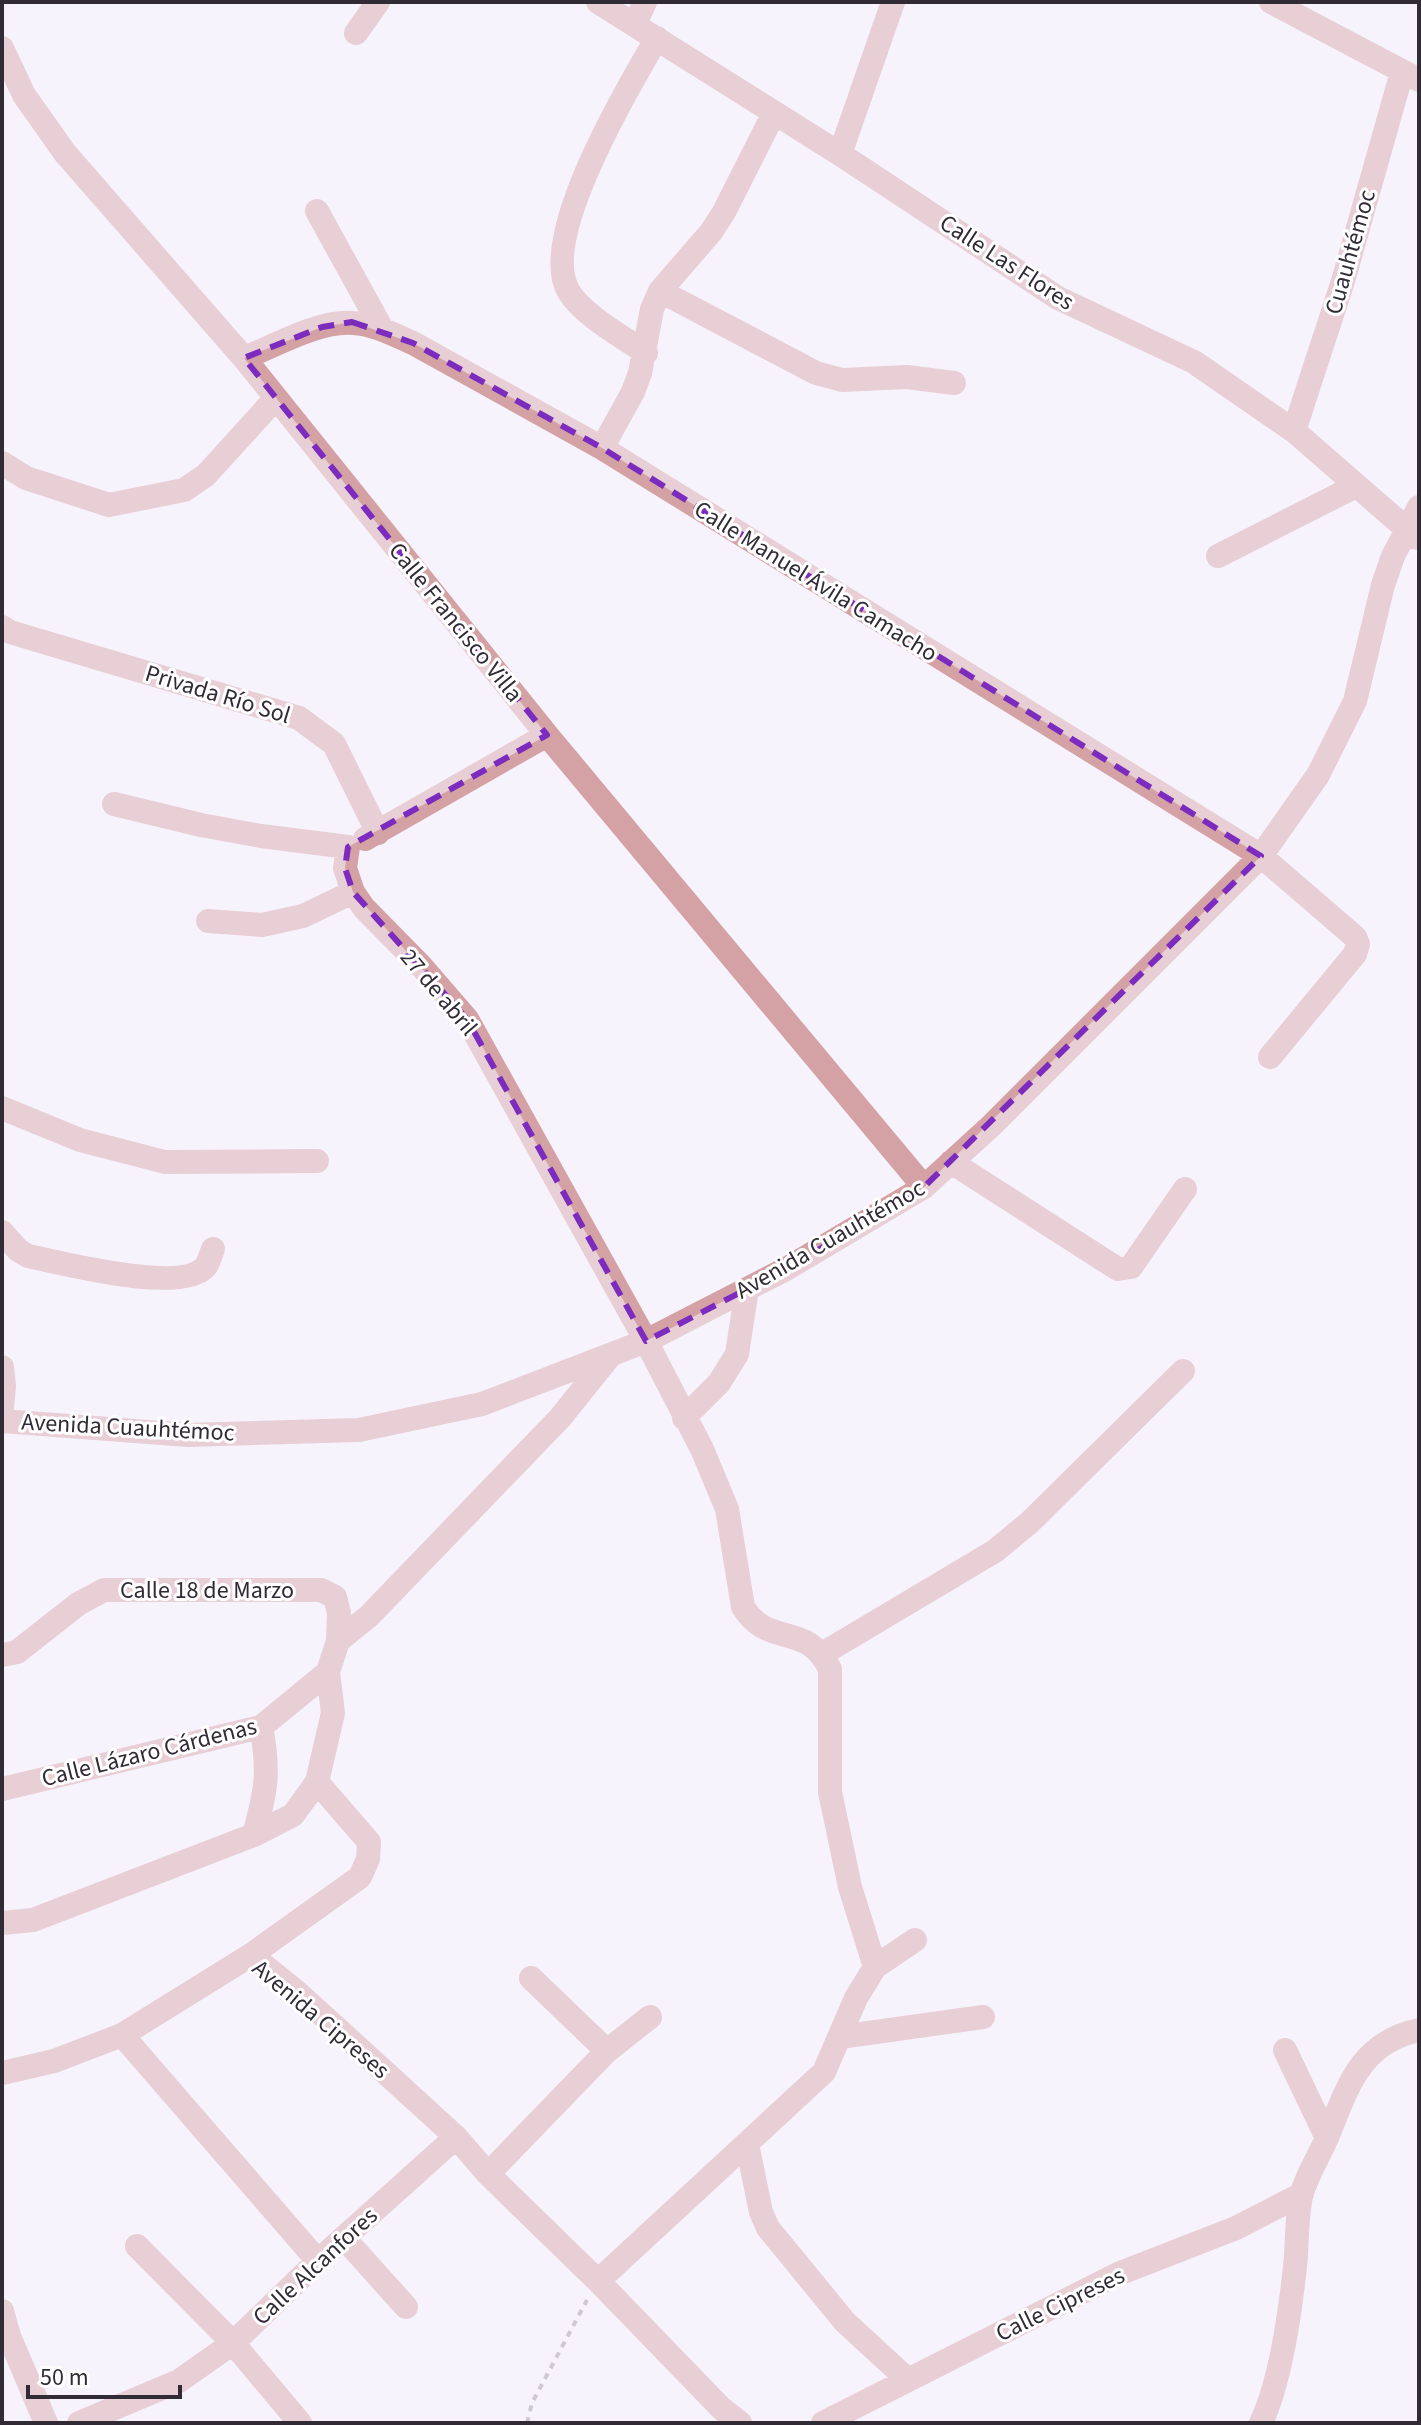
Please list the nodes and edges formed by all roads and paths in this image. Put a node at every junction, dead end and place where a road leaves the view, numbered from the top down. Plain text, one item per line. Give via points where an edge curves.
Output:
1 (378, 2) edge
2 (598, 2) edge
3 (893, 2) edge
4 (1271, 2) edge
5 (640, 13) edge
6 (356, 33) dead end
7 (657, 38) junction
8 (2, 48) edge
9 (1410, 76) edge
10 (774, 113) junction
11 (840, 154) junction
12 (317, 211) dead end
13 (660, 291) junction
14 (382, 329) junction
15 (646, 353) junction
16 (244, 358) junction
17 (954, 383) dead end
18 (276, 398) junction
19 (1294, 431) junction
20 (602, 448) junction
21 (2, 463) edge
22 (1356, 486) junction
23 (1419, 507) edge
24 (1413, 535) edge
25 (1218, 556) dead end
26 (2, 627) edge
27 (547, 735) junction
28 (114, 804) dead end
29 (378, 833) junction
30 (348, 847) junction
31 (1261, 856) junction
32 (353, 892) junction
33 (208, 921) dead end
34 (1270, 1057) dead end
35 (2, 1108) edge
36 (317, 1161) dead end
37 (951, 1162) junction
38 (924, 1187) junction
39 (1185, 1189) dead end
40 (4, 1240) edge
41 (213, 1249) dead end
42 (747, 1289) junction
43 (646, 1341) junction
44 (610, 1356) junction
45 (2, 1370) edge
46 (1183, 1371) dead end
47 (2, 1407) edge
48 (684, 1418) junction
49 (2, 1421) edge
50 (338, 1641) junction
51 (822, 1654) junction
52 (2, 1655) edge
53 (328, 1672) junction
54 (261, 1727) junction
55 (317, 1782) junction
56 (2, 1789) edge
57 (254, 1835) junction
58 (2, 1923) edge
59 (915, 1940) dead end
60 (251, 1955) junction
61 (875, 1967) junction
62 (531, 1978) dead end
63 (650, 2017) dead end
64 (983, 2017) dead end
65 (1419, 2030) edge
66 (122, 2035) junction
67 (840, 2037) junction
68 (1285, 2050) dead end
69 (607, 2051) junction
70 (2, 2073) edge
71 (456, 2137) junction
72 (1327, 2138) junction
73 (747, 2144) junction
74 (488, 2174) junction
75 (1302, 2194) junction
76 (344, 2238) junction
77 (137, 2246) dead end
78 (318, 2261) junction
79 (598, 2281) junction
80 (406, 2307) dead end
81 (2, 2311) edge
82 (233, 2343) junction
83 (907, 2379) junction
84 (42, 2412) edge
85 (73, 2423) edge
86 (79, 2423) edge
87 (300, 2423) edge
88 (527, 2423) edge
89 (740, 2423) edge
90 (823, 2423) edge
91 (1261, 2423) edge

1 - 6 street
2 - 5 street, Calle Las Flores
3 - 11 street
4 - 9 street
5 - 7 street, Calle Las Flores
7 - 10 street, Calle Las Flores
7 - 15 street via 586,170 560,273 570,294 587,311
8 - 16 street, Calle Francisco Villa via 50,134
9 - 19 street, Cuauhtémoc
10 - 11 street, Calle Las Flores
10 - 13 street via 724,212
11 - 19 street, Calle Las Flores via 1058,298 1194,362
12 - 14 street
13 - 15 street
13 - 17 street via 816,373 842,380 907,377
14 - 16 street, Calle Manuel Ávila Camacho via 352,322 322,327
14 - 20 street, Calle Manuel Ávila Camacho
15 - 20 street via 633,392
16 - 18 street, Calle Francisco Villa
18 - 21 street via 206,475 184,490 109,505 26,478
18 - 27 street, Calle Francisco Villa
19 - 22 street, Calle Las Flores
20 - 31 street, Calle Manuel Ávila Camacho
22 - 24 street, Calle Las Flores
22 - 25 street
23 - 24 street, Avenida Cuauhtémoc
24 - 31 street, Avenida Cuauhtémoc via 1393,556 1355,701 1318,775
26 - 29 street, Privada Río Sol via 299,718 334,744
27 - 29 street
27 - 38 street, Calle Francisco Villa
28 - 30 street via 201,825
29 - 30 street
30 - 32 street via 345,868
31 - 34 street, Calle Manuel Ávila Camacho via 1358,944
31 - 37 street, Avenida Cuauhtémoc
32 - 33 street via 303,916 262,925
32 - 43 street, 27 de abril via 467,1019
35 - 36 street via 80,1140 165,1162
37 - 38 street, Avenida Cuauhtémoc
37 - 39 street via 1118,1269 1131,1267
38 - 42 street, Avenida Cuauhtémoc
40 - 41 street via 28,1256 159,1280 205,1267
42 - 43 street, Avenida Cuauhtémoc
42 - 48 street via 737,1354 719,1383
43 - 44 street, Avenida Cuauhtémoc
43 - 48 street, 27 de abril
44 - 49 street, Avenida Cuauhtémoc via 482,1404 359,1430 188,1435
44 - 50 street via 560,1418 369,1616
45 - 47 street
46 - 51 street via 995,1551
48 - 51 street, 27 de abril via 727,1509 743,1607 751,1620 770,1632 801,1637
50 - 52 street, Calle 18 de Marzo via 335,1597 321,1590 104,1590 17,1652
50 - 53 street
51 - 61 street via 830,1669 830,1792 850,1887
53 - 54 street, Calle Lázaro Cárdenas
53 - 55 street via 333,1713
54 - 56 street, Calle Lázaro Cárdenas
54 - 57 street via 267,1789
55 - 57 street via 293,1815
55 - 60 street via 369,1842 368,1859 360,1877
57 - 58 street via 33,1920
59 - 61 street
60 - 66 street, Avenida Cipreses
60 - 71 street, Avenida Cipreses
61 - 67 street
62 - 69 street
63 - 69 street
64 - 67 street
65 - 72 street via 1369,2056 1353,2075
66 - 70 street, Avenida Cipreses via 54,2061
66 - 78 street
67 - 73 street via 824,2072
68 - 72 street
69 - 74 street
71 - 74 street
71 - 76 street, Calle Alcanfores
72 - 75 street
73 - 79 street
73 - 83 street via 768,2228 845,2322
74 - 79 street
75 - 83 street, Calle Cipreses via 1236,2228 1118,2274
75 - 91 street via 1273,2397
76 - 78 street, Calle Alcanfores
76 - 80 street
77 - 82 street
78 - 82 street, Calle Alcanfores
79 - 88 path via 532,2403
79 - 89 street
81 - 84 street
82 - 86 street, Calle Alcanfores via 179,2381
82 - 87 street
83 - 90 street, Calle Cipreses
84 - 85 street

